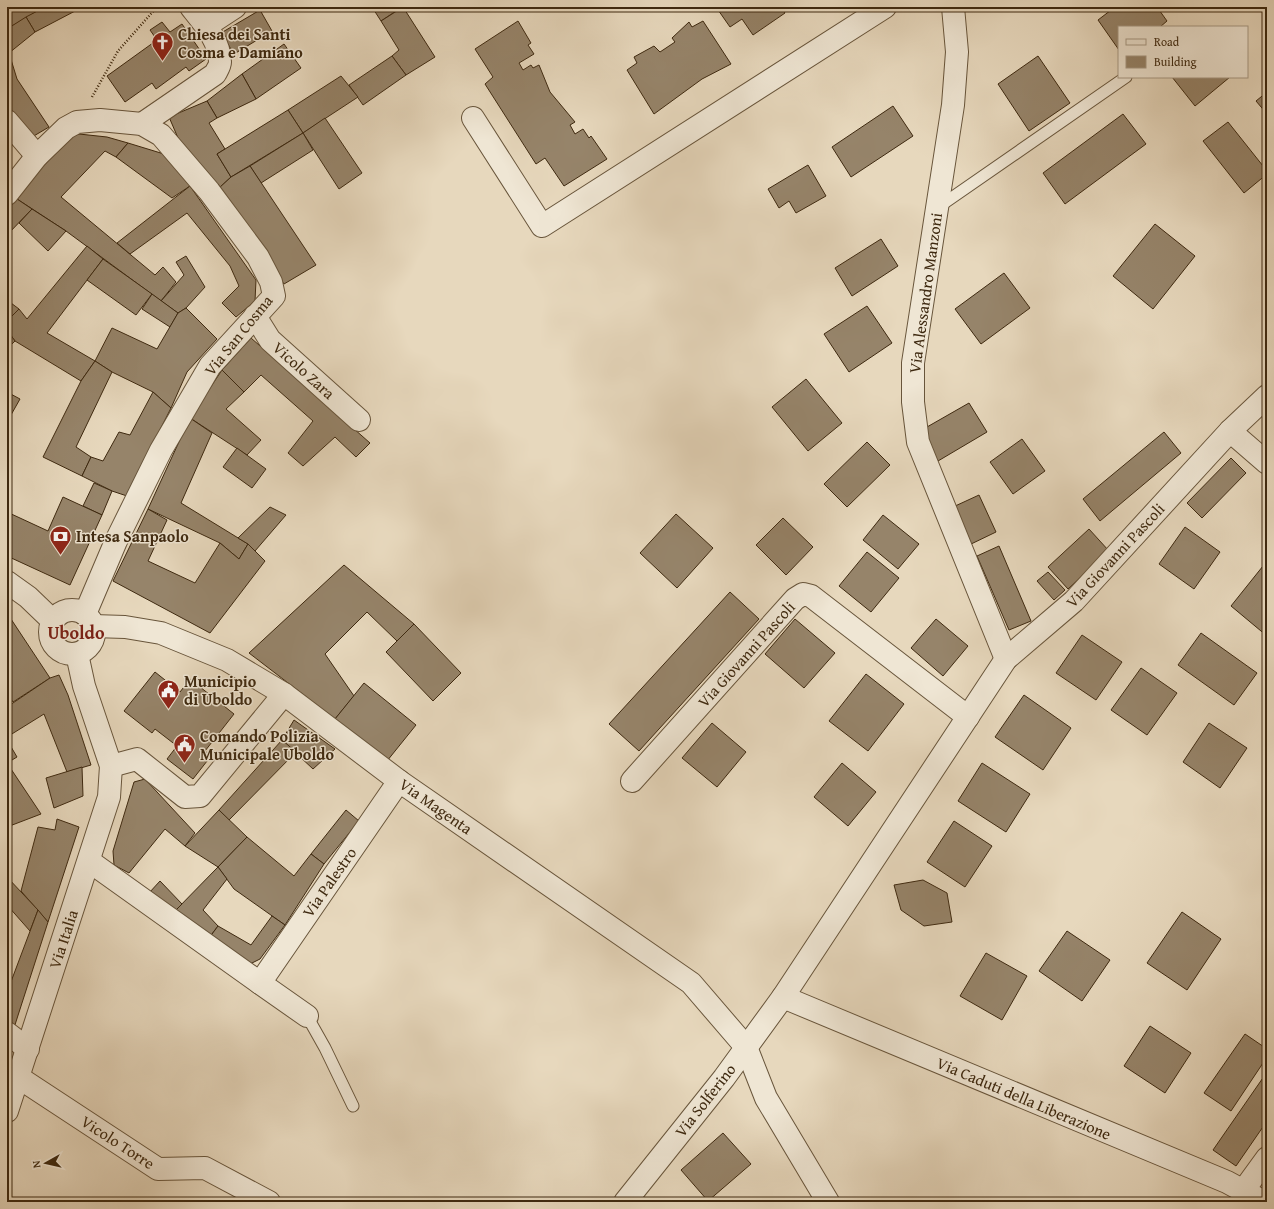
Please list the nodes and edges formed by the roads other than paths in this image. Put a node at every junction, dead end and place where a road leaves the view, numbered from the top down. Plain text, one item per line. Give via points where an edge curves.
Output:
1 (191, 7) edge
2 (235, 7) edge
3 (885, 7) edge
4 (954, 7) edge
5 (206, 26) junction
6 (1125, 78) edge
7 (473, 118) dead end
8 (7, 121) edge
9 (142, 124) junction
10 (38, 156) junction
11 (7, 194) edge
12 (937, 209) junction
13 (255, 316) junction
14 (1267, 396) edge
15 (359, 420) dead end
16 (1230, 431) junction
17 (1267, 463) edge
18 (7, 582) edge
19 (89, 620) junction
20 (53, 621) junction
21 (77, 654) junction
22 (1006, 659) junction
23 (284, 694) junction
24 (968, 717) junction
25 (111, 766) junction
26 (399, 781) junction
27 (632, 781) dead end
28 (89, 861) junction
29 (260, 983) junction
30 (783, 997) junction
31 (307, 1016) joint
32 (7, 1033) edge
33 (746, 1047) junction
34 (28, 1049) junction
35 (18, 1077) junction
36 (353, 1106) dead end
37 (7, 1112) edge
38 (1267, 1158) edge
39 (1243, 1191) junction
40 (269, 1202) edge
41 (625, 1202) edge
42 (828, 1202) edge
43 (1264, 1202) edge

1 - 5 street
2 - 5 street
3 - 7 street via 542,226
4 - 12 street, Via Alessandro Manzoni via 957,52 953,105
5 - 9 street via 217,46 220,63 215,74
6 - 12 lane
8 - 10 street
9 - 10 street, Via San Cosma via 100,120 77,122 66,128
9 - 13 street, Via San Cosma via 166,141 209,191 258,257 272,282 274,296
10 - 11 street, Via San Cosma
12 - 22 street, Via Alessandro Manzoni via 913,363 913,402 918,442
13 - 15 street, Vicolo Zara via 270,340
13 - 19 street, Via San Cosma via 210,366 161,450 116,541
14 - 16 street, Via Giovanni Pascoli
16 - 17 street
16 - 22 street, Via Giovanni Pascoli via 1074,601
18 - 20 street via 28,597
19 - 20 street via 78,611 64,612
19 - 21 street via 93,640
19 - 23 street, Via Magenta via 161,634 228,660
20 - 21 street via 50,628 52,642 63,652
21 - 25 street via 84,686
22 - 24 street, Via Giovanni Pascoli
23 - 25 street via 200,796 185,797 137,759
23 - 26 street, Via Magenta
24 - 27 street, Via Giovanni Pascoli via 811,596 803,594 795,599
24 - 30 street, Via Giovanni Pascoli
25 - 28 street, Via Italia via 109,797
26 - 29 street, Via Palestro
26 - 33 street, Via Magenta via 691,983
28 - 29 street
28 - 34 street, Via Italia
29 - 31 street
30 - 33 street, Via Solferino
30 - 39 street, Via Caduti della Liberazione via 1227,1182
31 - 36 lane via 326,1048
32 - 34 street
33 - 41 street, Via Solferino
33 - 42 street, Via Magenta via 766,1098
34 - 35 street, Via Italia
35 - 37 street, Via Italia
35 - 40 street, Vicolo Torre via 158,1169 205,1168
38 - 39 street
39 - 43 street, Via Caduti della Liberazione

